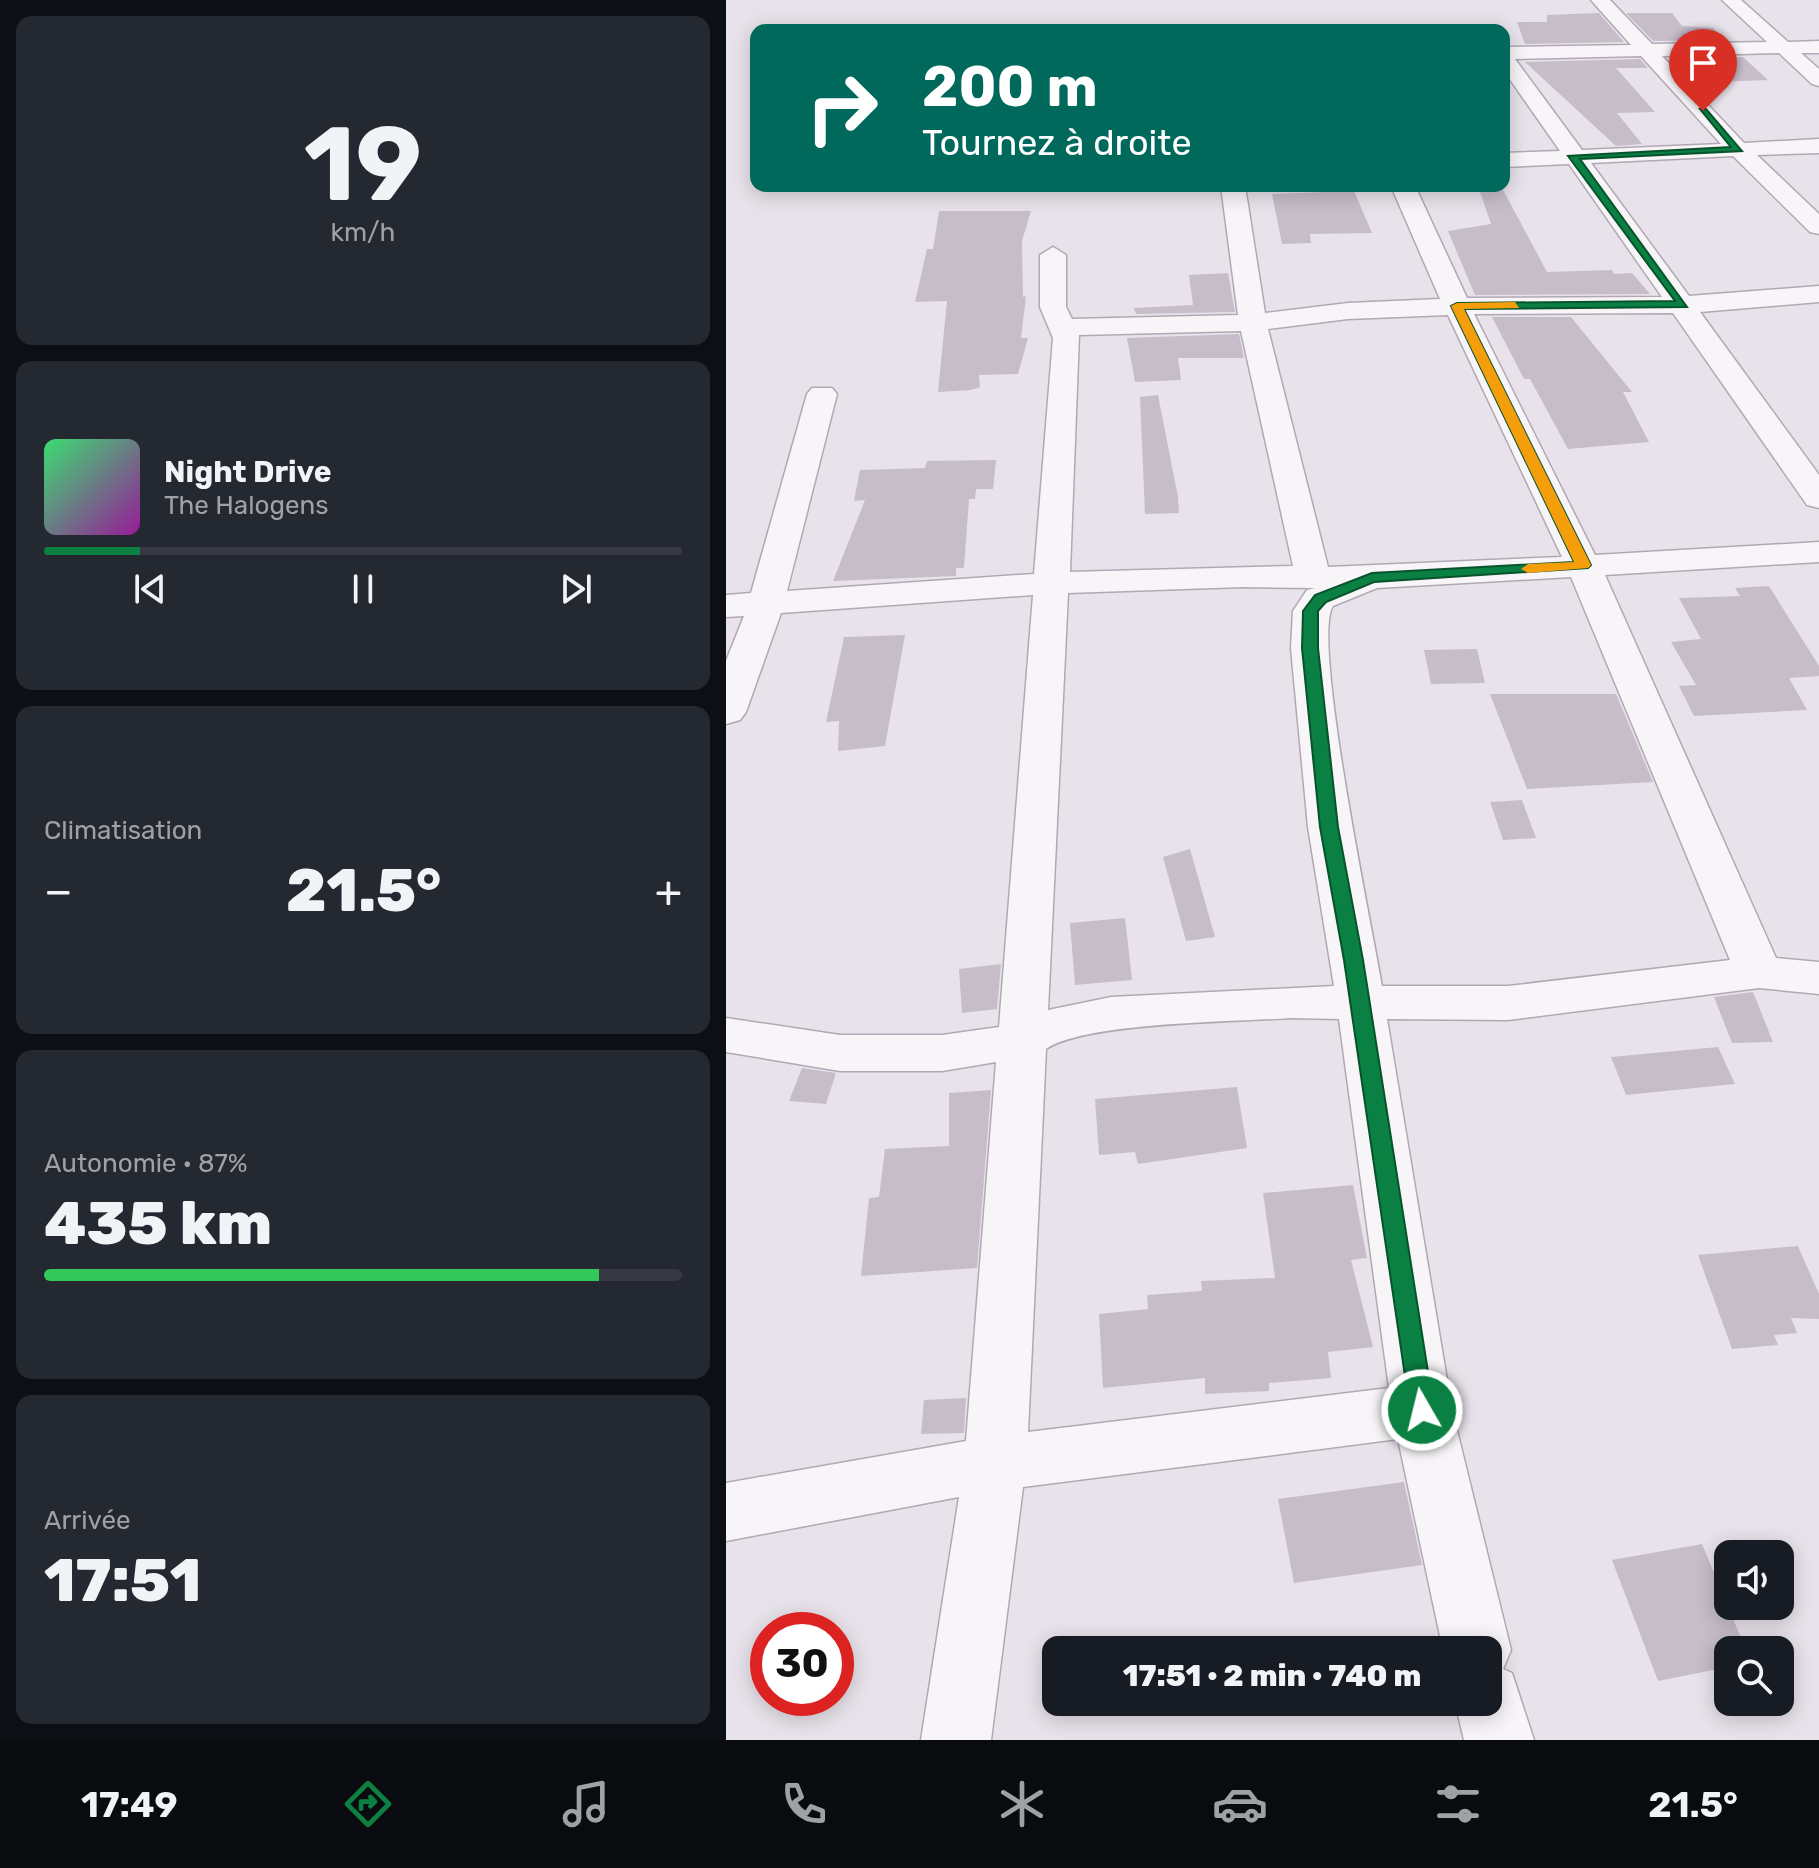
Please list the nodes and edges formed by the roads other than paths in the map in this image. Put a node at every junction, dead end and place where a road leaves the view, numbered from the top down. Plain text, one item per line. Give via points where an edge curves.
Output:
1 (1600, 0) edge
2 (1731, 0) edge
3 (1819, 47) edge
4 (1783, 49) junction
5 (1650, 53) junction
6 (1510, 55) edge
7 (1510, 64) edge
8 (1819, 80) edge
9 (1819, 146) edge
10 (1738, 149) junction
11 (1573, 156) junction
12 (1510, 160) edge
13 (1234, 192) edge
14 (1406, 192) edge
15 (1819, 227) edge
16 (1053, 255) dead end
17 (1819, 294) edge
18 (1683, 305) junction
19 (1457, 306) junction
20 (1253, 323) junction
21 (1062, 327) junction
22 (822, 394) dead end
23 (1819, 498) edge
24 (1819, 552) edge
25 (1583, 565) junction
26 (1313, 576) junction
27 (1372, 578) junction
28 (1052, 583) junction
29 (766, 604) junction
30 (726, 606) edge
31 (726, 712) edge
32 (1759, 972) junction
33 (1819, 978) edge
34 (1360, 1004) junction
35 (726, 1035) edge
36 (1022, 1041) junction
37 (1422, 1410) junction
38 (995, 1463) junction
39 (726, 1512) edge
40 (1474, 1636) edge
41 (1493, 1716) edge
42 (956, 1740) edge
43 (1499, 1740) edge

1 - 5 street
2 - 4 street
3 - 4 street
4 - 5 street
4 - 8 street
5 - 6 street
5 - 10 street
7 - 11 street
9 - 10 street
10 - 11 street
10 - 15 street
11 - 12 street
11 - 18 street
13 - 20 street
14 - 19 street
16 - 21 street via 1053,307
17 - 18 street
18 - 19 street
18 - 23 street
19 - 20 street via 1348,311
19 - 25 street
20 - 21 street
20 - 26 street
21 - 28 street via 1067,338
22 - 29 street
24 - 25 street
25 - 27 street
25 - 32 street
26 - 27 street
26 - 28 street
27 - 34 street via 1320,598 1309,623 1329,827
28 - 29 street
28 - 36 street
29 - 30 street
29 - 31 street
32 - 33 street
32 - 34 street via 1508,1003
34 - 36 street via 1291,1002 1111,1014 1042,1028
34 - 37 street
35 - 36 street via 840,1053 942,1053
36 - 38 street
37 - 38 street
37 - 40 street
38 - 39 street
38 - 42 street
41 - 43 street

